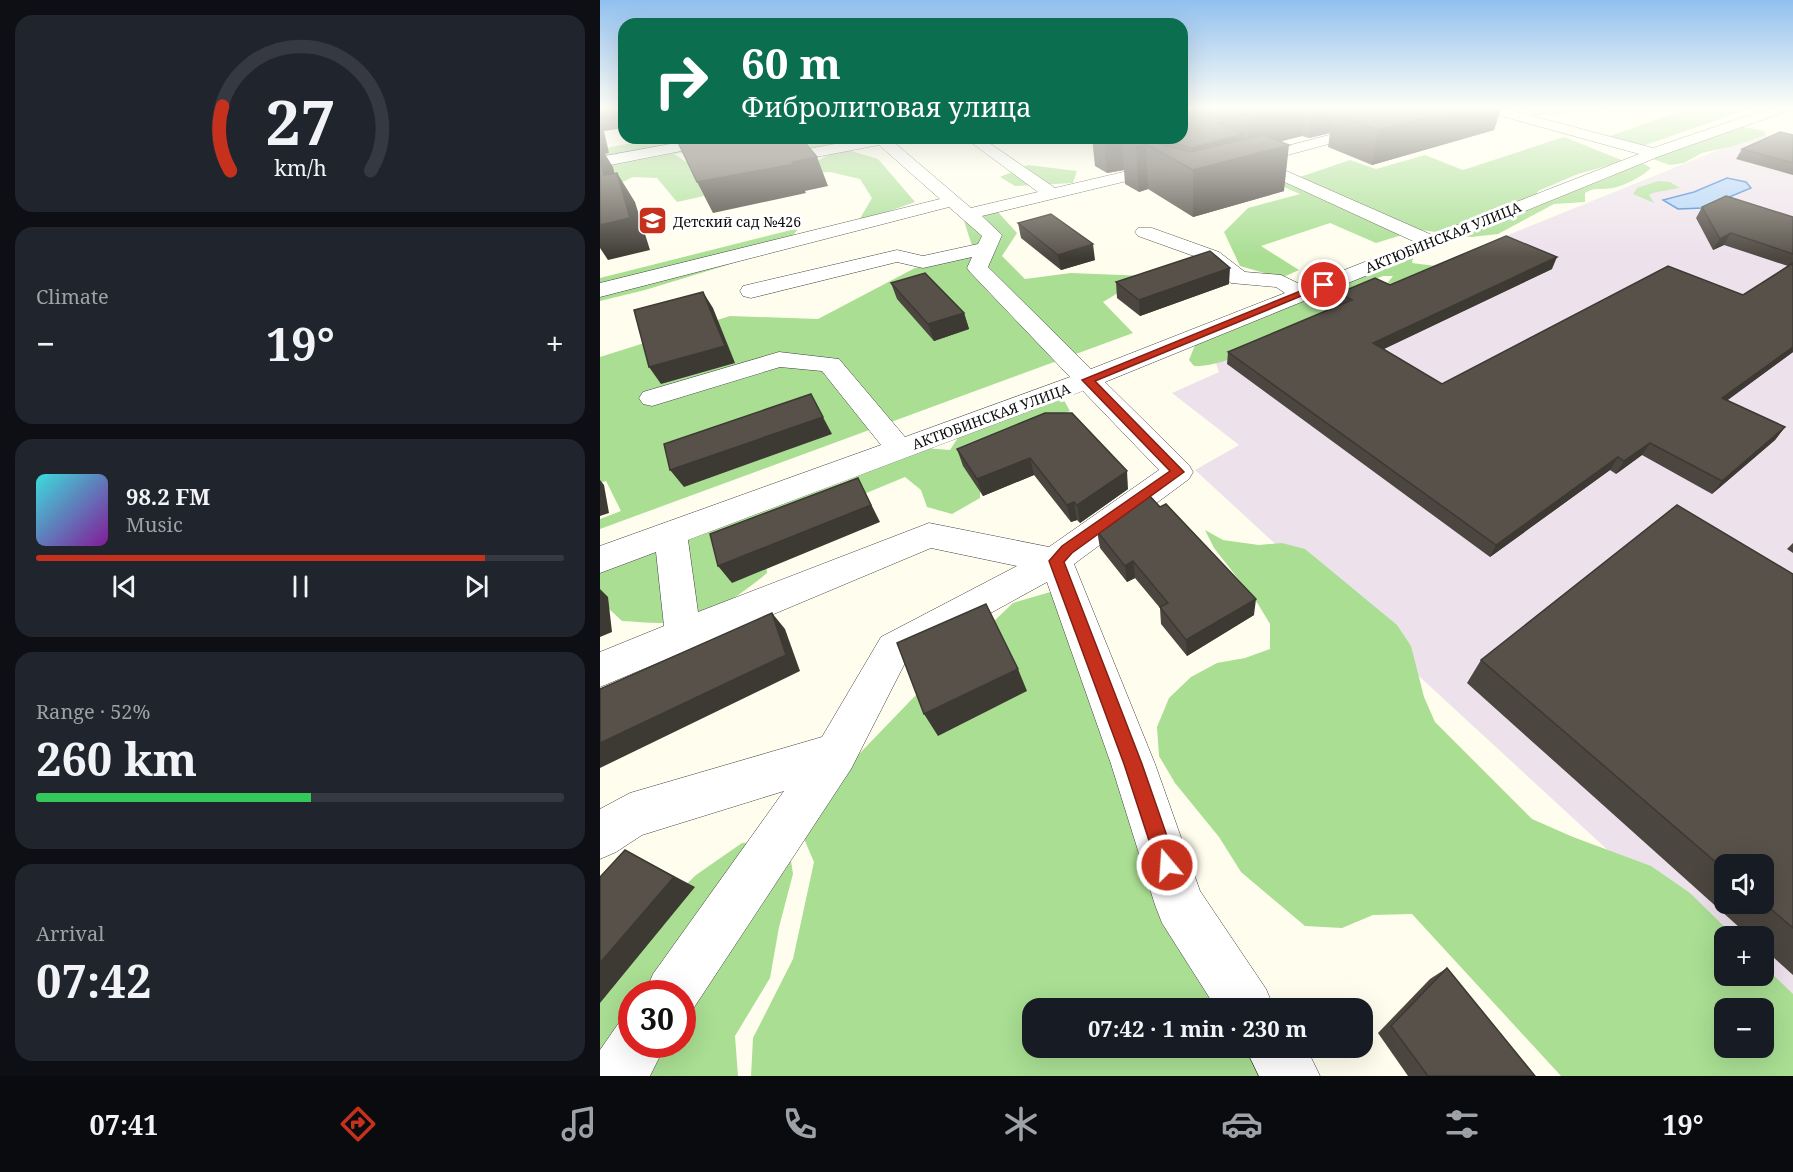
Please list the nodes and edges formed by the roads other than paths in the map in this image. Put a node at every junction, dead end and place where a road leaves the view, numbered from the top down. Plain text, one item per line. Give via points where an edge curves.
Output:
1 (620, 158) edge
2 (783, 158) edge
3 (904, 158) edge
4 (1001, 158) edge
5 (1240, 158) edge
6 (1278, 158) edge
7 (1641, 158) edge
8 (600, 162) edge
9 (753, 164) edge
10 (1249, 167) junction
11 (1180, 188) edge
12 (1052, 194) junction
13 (961, 207) junction
14 (1145, 232) dead end
15 (1431, 242) junction
16 (982, 258) junction
17 (600, 290) edge
18 (751, 291) dead end
19 (1302, 294) junction
20 (1088, 380) junction
21 (652, 398) dead end
22 (900, 449) junction
23 (671, 534) junction
24 (600, 561) edge
25 (1056, 561) junction
26 (683, 634) junction
27 (600, 670) edge
28 (836, 754) junction
29 (600, 836) edge
30 (681, 980) edge
31 (1240, 998) edge
32 (628, 1058) edge
33 (1280, 1058) edge
34 (616, 1076) edge
35 (1291, 1076) edge

1 - 8 street
2 - 9 street
3 - 13 street
4 - 12 street
5 - 10 street
6 - 10 street
7 - 15 street, АКТЮБИНСКАЯ УЛИЦА
10 - 15 street via 1269,169
11 - 12 street via 1136,174
12 - 13 street
13 - 16 street via 992,235
13 - 17 street
14 - 19 street via 1212,256 1239,278 1281,281
15 - 19 street, АКТЮБИНСКАЯ УЛИЦА
16 - 18 street via 923,262 897,256
16 - 20 street
19 - 20 street, АКТЮБИНСКАЯ УЛИЦА
20 - 22 street, АКТЮБИНСКАЯ УЛИЦА
20 - 25 street via 1178,472
21 - 22 street via 779,359 830,364
22 - 23 street, АКТЮБИНСКАЯ УЛИЦА
23 - 24 street, АКТЮБИНСКАЯ УЛИЦА
23 - 26 street
25 - 26 street via 929,535
25 - 28 street via 894,648
25 - 31 street via 1133,764 1180,905
26 - 27 street
28 - 29 street via 630,816
28 - 30 street
32 - 34 street
33 - 35 street

